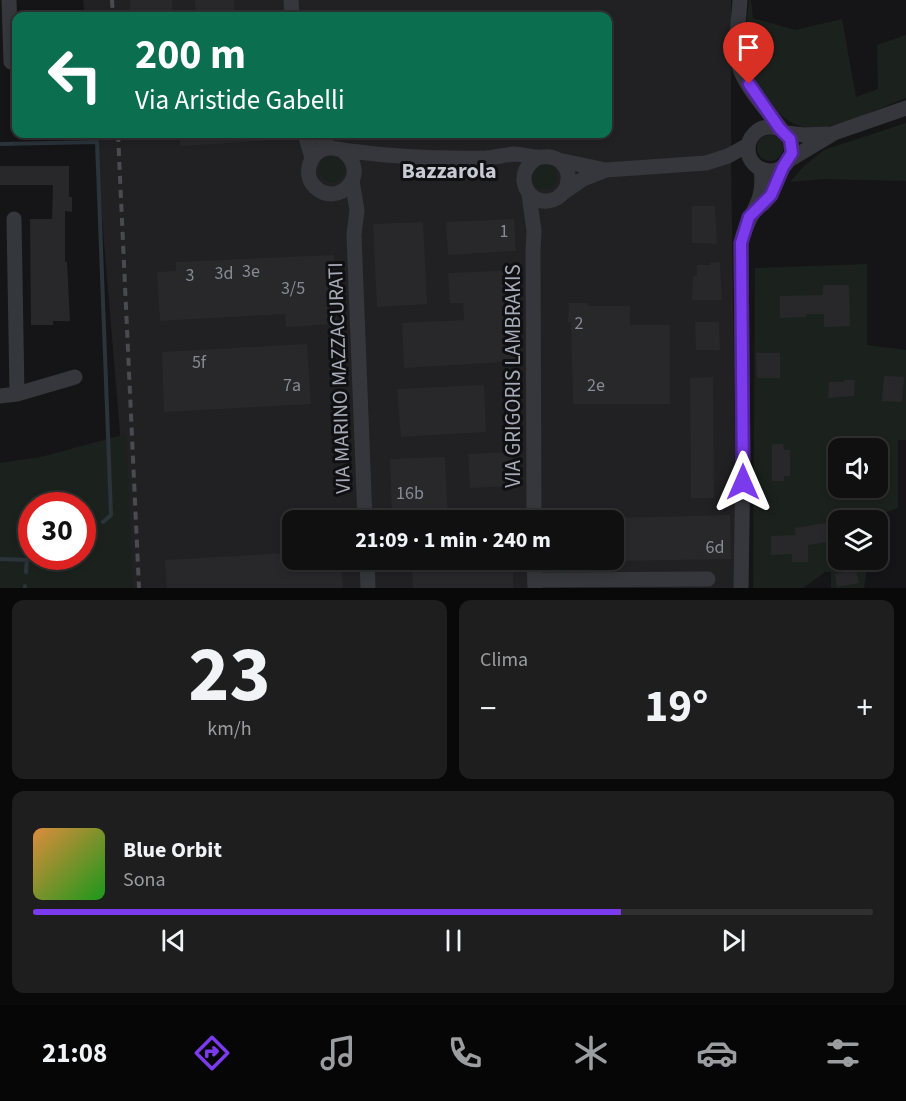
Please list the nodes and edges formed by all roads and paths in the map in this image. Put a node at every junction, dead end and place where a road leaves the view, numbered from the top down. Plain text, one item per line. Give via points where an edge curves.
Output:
1 (9, 0) edge
2 (740, 0) edge
3 (11, 62) dead end
4 (753, 92) junction
5 (906, 108) edge
6 (783, 131) junction
7 (834, 133) junction
8 (306, 138) edge
9 (323, 138) edge
10 (751, 138) junction
11 (337, 149) junction
12 (389, 156) junction
13 (312, 158) junction
14 (489, 158) junction
15 (537, 158) junction
16 (558, 160) junction
17 (706, 163) junction
18 (786, 163) junction
19 (758, 167) junction
20 (606, 170) junction
21 (523, 174) junction
22 (353, 179) junction
23 (564, 192) junction
24 (334, 194) junction
25 (530, 194) junction
26 (549, 201) junction
27 (756, 208) junction
28 (14, 219) dead end
29 (534, 231) junction
30 (354, 235) junction
31 (75, 377) dead end
32 (17, 394) junction
33 (0, 396) edge
34 (365, 510) edge
35 (534, 510) edge
36 (367, 570) edge
37 (708, 579) dead end
38 (535, 584) edge
39 (368, 588) edge
40 (741, 588) edge

1 - 3 street
2 - 4 street via 738,57
4 - 6 street
4 - 10 street via 756,111
5 - 7 street
6 - 7 street via 804,135
6 - 10 street via 767,126
6 - 18 street via 792,146
7 - 18 street
8 - 13 street, VIA MARINO MAZZACURATI
9 - 11 street, VIA MARINO MAZZACURATI
10 - 17 street via 728,156
10 - 19 street via 749,156
11 - 12 street
11 - 13 street via 317,153
11 - 22 street, VIA MARINO MAZZACURATI via 353,162
12 - 14 street
12 - 22 street via 368,165
13 - 24 street, VIA MARINO MAZZACURATI via 311,182 321,191
14 - 15 street via 514,154
14 - 21 street
15 - 16 street via 548,156
15 - 21 street
16 - 20 street
16 - 23 street via 568,178
17 - 19 street
17 - 20 street
18 - 19 street via 768,171
18 - 27 street via 771,195
19 - 27 street via 763,189
20 - 23 street
21 - 25 street
22 - 24 street via 348,187
22 - 30 street, VIA MARINO MAZZACURATI via 357,210
23 - 26 street
24 - 30 street, VIA MARINO MAZZACURATI via 349,213
25 - 26 street
25 - 29 street, VIA GRIGORIS LAMBRAKIS
26 - 29 street, VIA GRIGORIS LAMBRAKIS
27 - 40 street via 741,243
28 - 32 street
29 - 35 street, VIA GRIGORIS LAMBRAKIS
30 - 34 street, VIA MARINO MAZZACURATI
31 - 32 street
32 - 33 street
36 - 39 street
37 - 38 street

